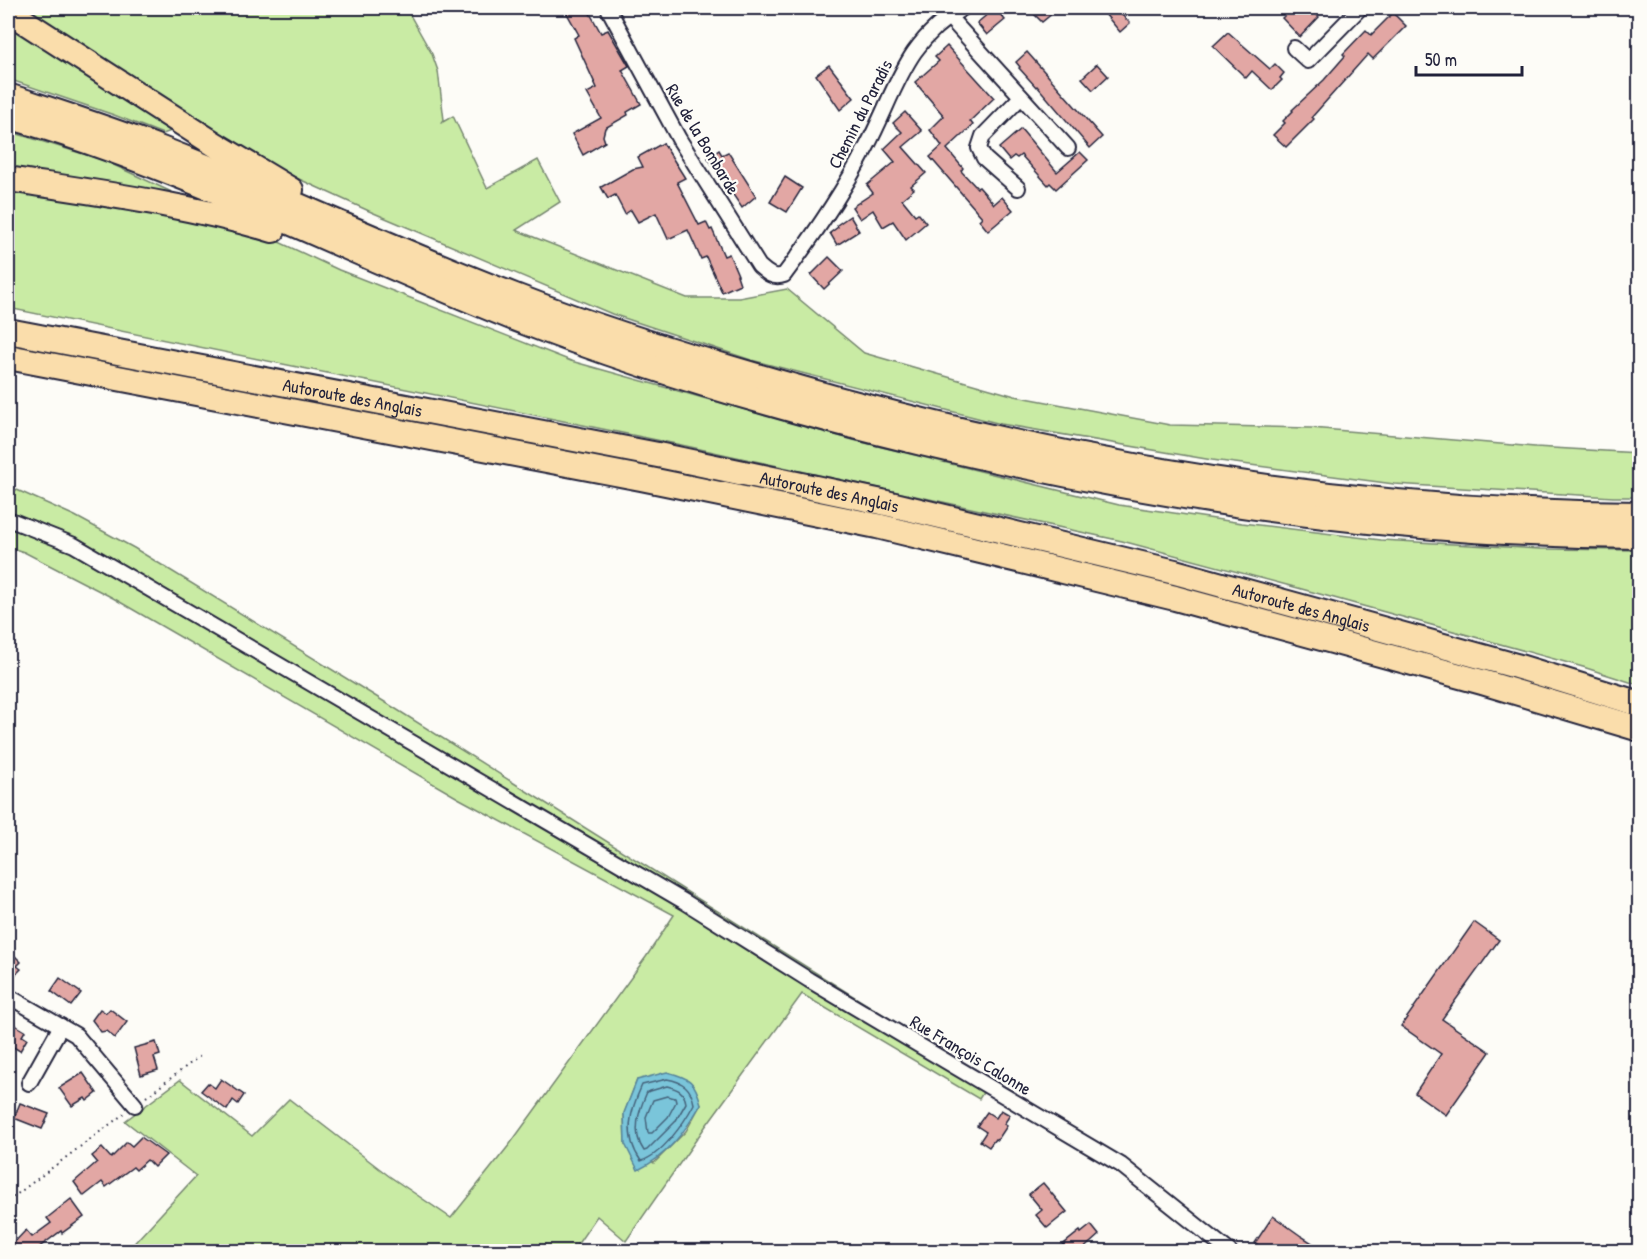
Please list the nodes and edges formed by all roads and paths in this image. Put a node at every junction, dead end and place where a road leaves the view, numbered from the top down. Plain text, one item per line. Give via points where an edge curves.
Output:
1 (608, 8) edge
2 (963, 8) edge
3 (1360, 8) edge
4 (8, 11) edge
5 (948, 16) junction
6 (1294, 48) dead end
7 (8, 96) edge
8 (1021, 97) junction
9 (8, 116) edge
10 (1068, 148) dead end
11 (8, 179) edge
12 (1018, 188) dead end
13 (343, 235) junction
14 (780, 277) joint
15 (8, 331) edge
16 (8, 357) edge
17 (1640, 514) edge
18 (8, 519) edge
19 (1640, 536) edge
20 (1640, 704) edge
21 (1640, 729) edge
22 (8, 996) edge
23 (61, 1026) junction
24 (201, 1056) dead end
25 (29, 1083) dead end
26 (135, 1105) junction
27 (8, 1201) edge
28 (1230, 1251) edge

1 - 14 street, Rue de la Bombarde via 679,139 759,266
2 - 5 street, Chemin du Paradis
3 - 6 street via 1308,61
4 - 13 highway via 216,145 320,205
5 - 8 street
5 - 14 street, Chemin du Paradis via 919,42 866,149 811,238
7 - 13 highway via 164,150
8 - 10 street
8 - 12 street via 983,136 980,148 984,158
9 - 13 highway
11 - 13 highway via 145,199 293,236
13 - 17 highway via 675,353 851,404 1027,446 1191,476 1321,494 1449,506
13 - 19 highway via 515,318 669,373 847,425 1025,468 1188,498 1316,515 1444,527
15 - 20 highway, Autoroute des Anglais via 663,456 882,502 1175,572
16 - 21 highway, Autoroute des Anglais via 878,526 1175,598
18 - 28 street, Rue François Calonne via 74,544 685,902 1121,1165
22 - 23 street
23 - 25 street
23 - 26 street via 76,1035
24 - 26 path
26 - 27 path

